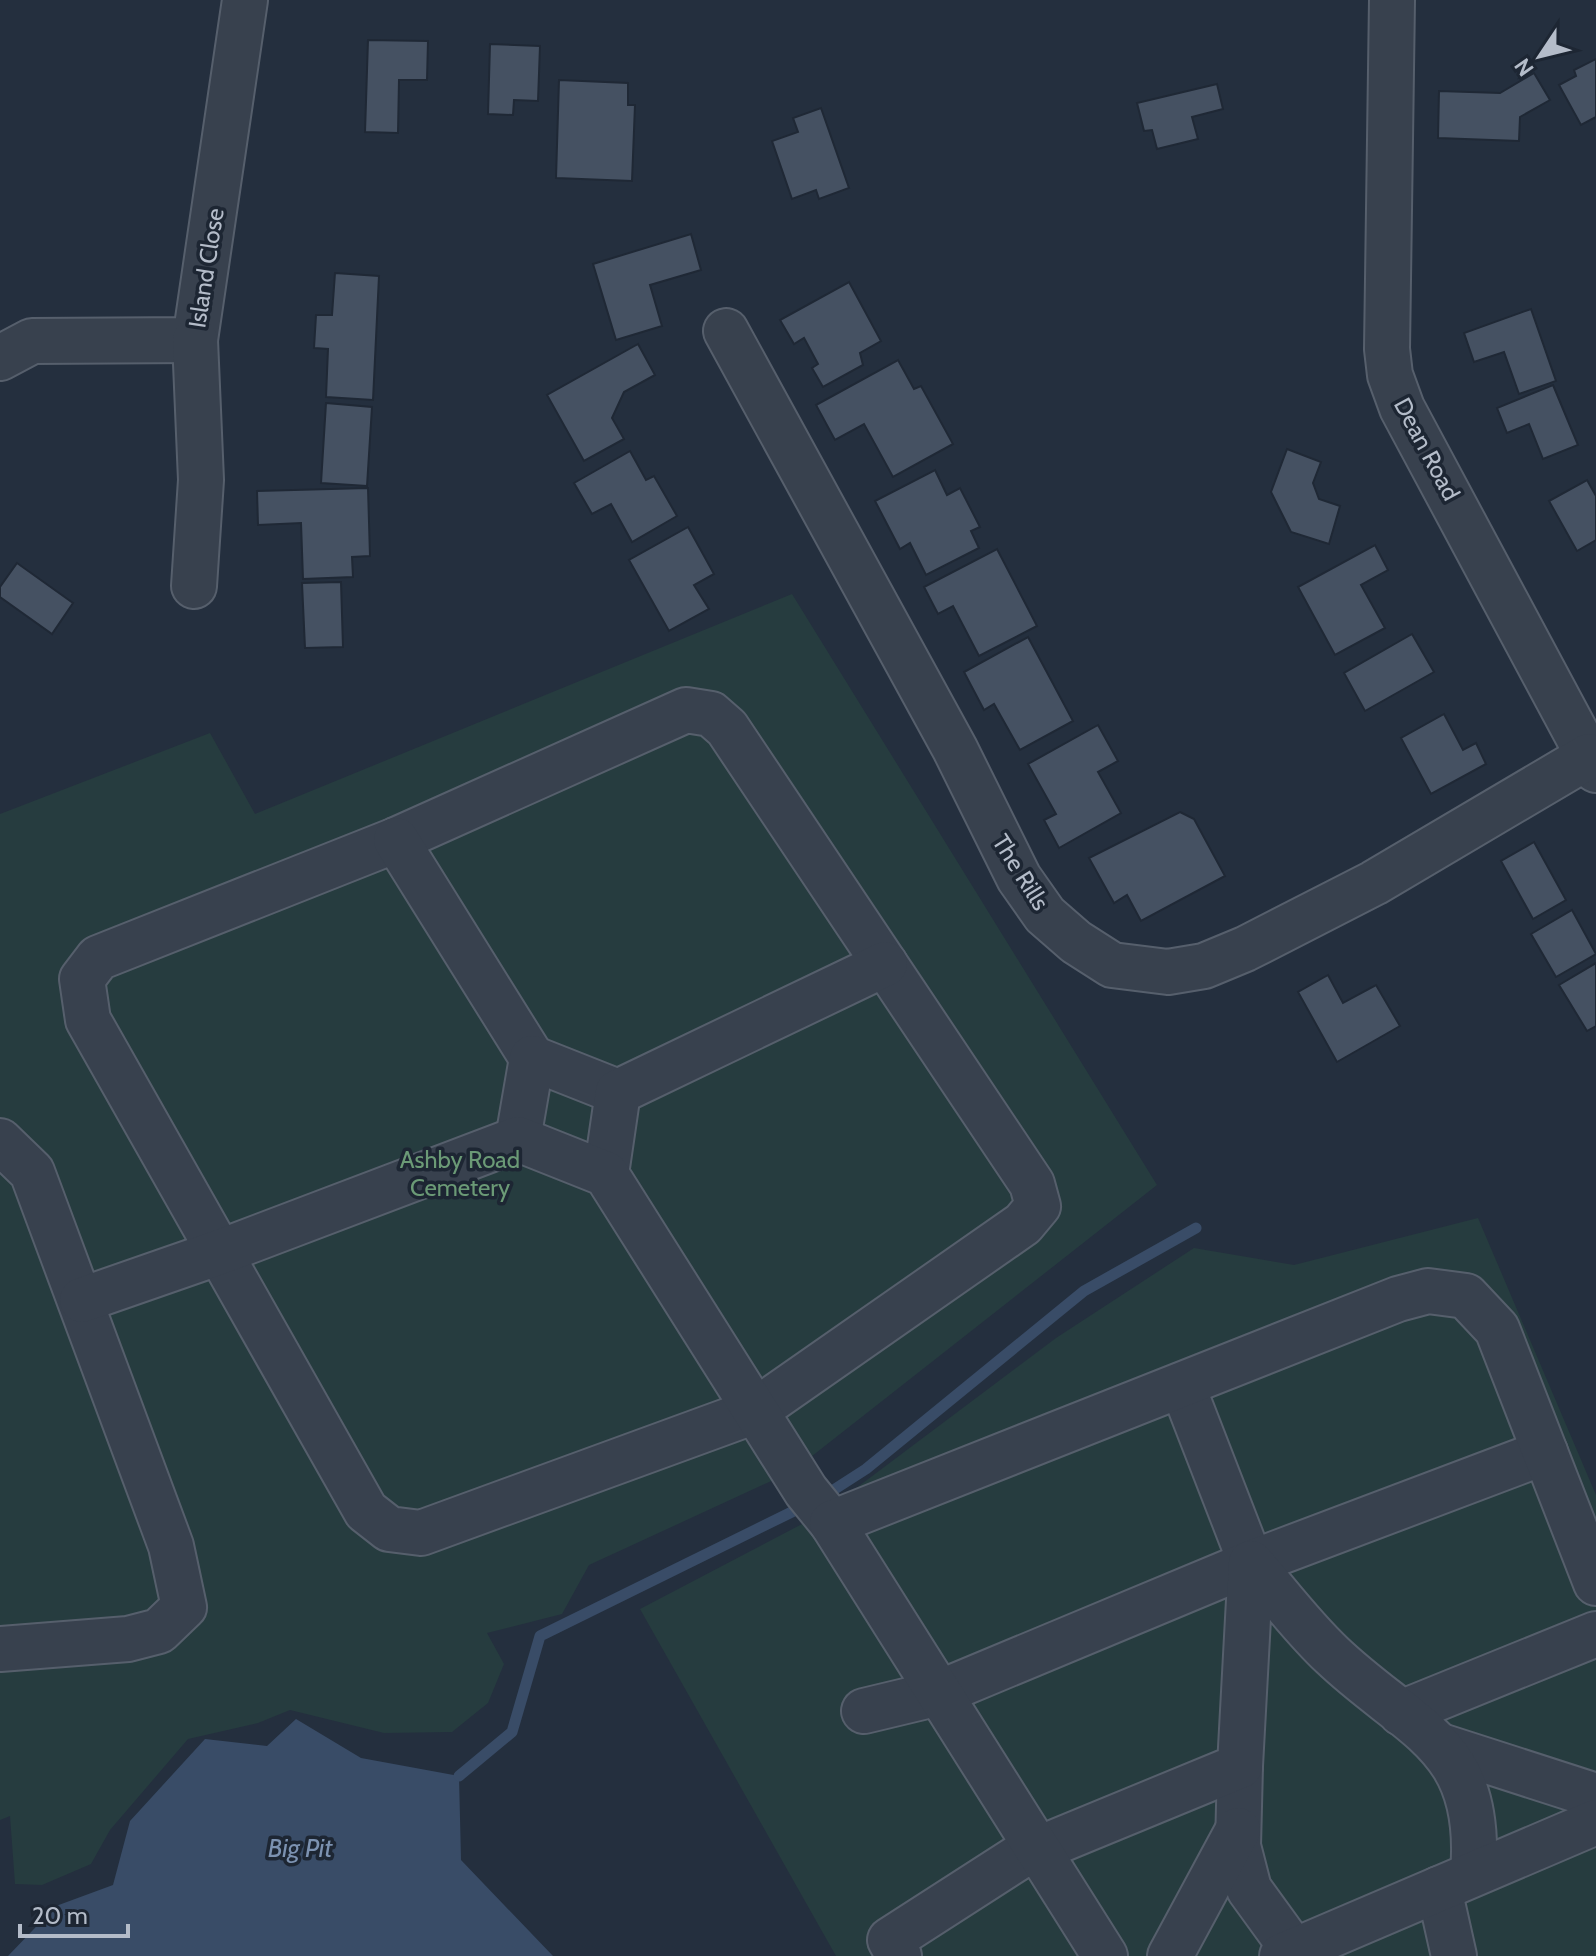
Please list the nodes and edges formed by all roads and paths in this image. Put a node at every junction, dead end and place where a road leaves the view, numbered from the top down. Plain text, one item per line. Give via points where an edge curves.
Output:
1 (245, 0) edge
2 (1392, 0) edge
3 (726, 331) dead end
4 (195, 340) junction
5 (0, 358) edge
6 (194, 586) dead end
7 (1592, 763) edge
8 (396, 840) junction
9 (885, 964) junction
10 (532, 1058) junction
11 (618, 1092) junction
12 (518, 1139) junction
13 (0, 1141) edge
14 (606, 1174) junction
15 (220, 1252) junction
16 (82, 1300) junction
17 (1182, 1385) junction
18 (755, 1411) junction
19 (1545, 1452) junction
20 (819, 1507) junction
21 (1251, 1563) junction
22 (1596, 1583) edge
23 (1596, 1634) edge
24 (0, 1649) edge
25 (939, 1693) junction
26 (864, 1711) dead end
27 (1401, 1713) junction
28 (1444, 1747) junction
29 (1240, 1766) junction
30 (1596, 1796) edge
31 (1596, 1822) edge
32 (1238, 1830) junction
33 (1037, 1849) junction
34 (1456, 1881) junction
35 (1288, 1954) edge
36 (899, 1956) edge
37 (1105, 1956) edge
38 (1170, 1956) edge
39 (1454, 1956) edge

1 - 4 street, Island Close
2 - 7 street, Dean Road via 1390,375 1402,408
3 - 7 street, The Rills via 955,749 1019,878 1045,915 1112,965 1168,972 1204,966 1245,949
4 - 5 street, Island Close via 32,341
4 - 6 street via 201,480
8 - 9 street via 686,710 711,714 727,728
8 - 10 street
8 - 15 street via 98,958 82,979 88,1020
9 - 11 street
9 - 18 street via 1032,1184 1038,1206 1023,1224
10 - 11 street
10 - 12 street
11 - 14 street
12 - 14 street
12 - 15 street
13 - 16 street via 32,1172
14 - 18 street
15 - 16 street
15 - 18 street via 366,1511 389,1529 421,1533
16 - 24 street via 171,1546 184,1607 159,1631 128,1639
17 - 19 street via 1398,1299 1428,1291 1466,1296 1497,1329
17 - 20 street
17 - 21 street
18 - 20 street
19 - 21 street
19 - 22 street
20 - 25 street
21 - 25 street
21 - 27 street via 1331,1655
21 - 29 street
23 - 27 street
25 - 26 street
25 - 33 street
27 - 28 street
28 - 30 street
28 - 34 street via 1465,1784 1476,1838
29 - 32 street
29 - 33 street
31 - 34 street
32 - 35 street via 1249,1889
32 - 38 street
33 - 36 street via 890,1940
33 - 37 street
34 - 35 street
34 - 39 street

